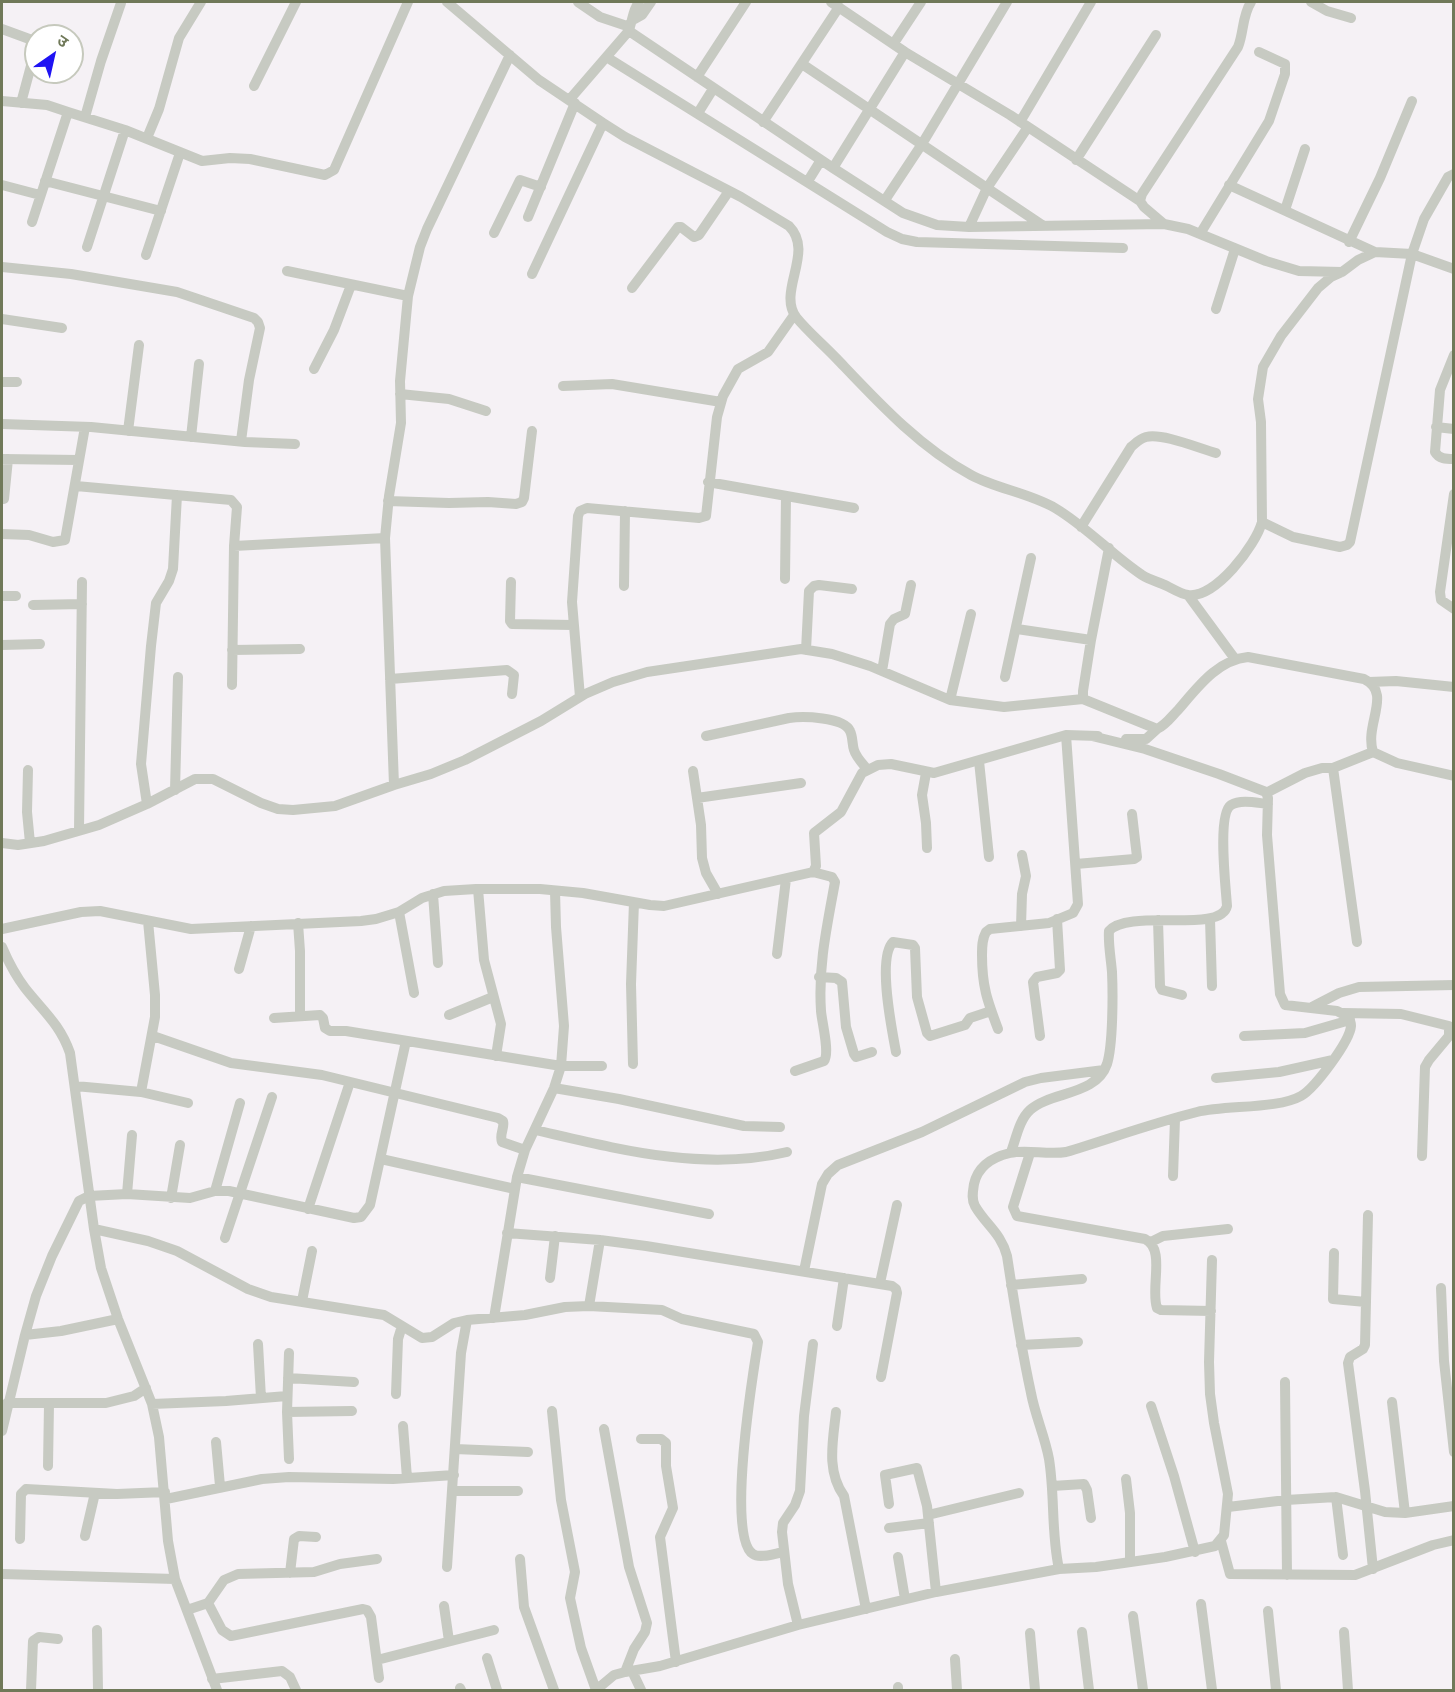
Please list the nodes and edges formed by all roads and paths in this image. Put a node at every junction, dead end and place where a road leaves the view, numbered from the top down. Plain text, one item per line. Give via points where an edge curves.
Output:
1 (201, 2) edge
2 (296, 2) edge
3 (408, 2) edge
4 (447, 2) edge
5 (578, 2) edge
6 (639, 2) edge
7 (651, 2) edge
8 (746, 2) edge
9 (921, 2) edge
10 (1006, 2) edge
11 (1091, 2) edge
12 (1251, 2) edge
13 (1311, 2) edge
14 (121, 3) dead end
15 (835, 4) edge
16 (1351, 18) dead end
17 (630, 26) junction
18 (2, 29) edge
19 (1156, 35) dead end
20 (24, 37) edge
21 (894, 43) junction
22 (905, 52) junction
23 (1259, 52) dead end
24 (510, 55) junction
25 (608, 58) junction
26 (802, 64) junction
27 (697, 78) junction
28 (26, 84) edge
29 (957, 84) junction
30 (254, 86) dead end
31 (2, 101) edge
32 (572, 101) junction
33 (705, 101) junction
34 (1412, 101) dead end
35 (21, 104) junction
36 (868, 109) junction
37 (68, 111) junction
38 (85, 117) junction
39 (763, 122) junction
40 (603, 123) junction
41 (1024, 124) junction
42 (126, 130) junction
43 (147, 138) junction
44 (922, 144) junction
45 (1305, 149) dead end
46 (180, 153) junction
47 (1076, 160) junction
48 (832, 168) junction
49 (814, 171) junction
50 (1454, 174) edge
51 (45, 181) junction
52 (2, 184) edge
53 (1229, 185) junction
54 (540, 187) junction
55 (987, 188) junction
56 (729, 191) junction
57 (40, 195) junction
58 (102, 196) junction
59 (885, 200) junction
60 (1140, 201) junction
61 (1285, 210) junction
62 (161, 211) junction
63 (528, 217) dead end
64 (32, 222) dead end
65 (1164, 224) junction
66 (1042, 225) junction
67 (969, 227) junction
68 (495, 233) dead end
69 (1200, 234) junction
70 (1349, 242) junction
71 (87, 247) dead end
72 (1123, 248) dead end
73 (1235, 249) junction
74 (1375, 252) junction
75 (1412, 254) junction
76 (146, 255) dead end
77 (2, 267) edge
78 (1454, 269) edge
79 (287, 271) dead end
80 (1341, 272) junction
81 (532, 274) dead end
82 (351, 285) junction
83 (632, 288) dead end
84 (408, 296) junction
85 (1216, 309) dead end
86 (794, 315) junction
87 (2, 319) edge
88 (62, 328) dead end
89 (139, 345) dead end
90 (1454, 355) edge
91 (199, 364) dead end
92 (314, 369) dead end
93 (2, 382) edge
94 (17, 382) dead end
95 (563, 386) dead end
96 (400, 394) junction
97 (721, 402) junction
98 (486, 411) dead end
99 (2, 424) edge
100 (85, 427) junction
101 (1436, 427) junction
102 (1454, 429) edge
103 (128, 431) junction
104 (532, 431) dead end
105 (191, 437) junction
106 (241, 441) junction
107 (295, 444) dead end
108 (1216, 453) dead end
109 (5, 459) edge
110 (1454, 459) edge
111 (79, 460) junction
112 (708, 482) junction
113 (76, 486) junction
114 (1454, 494) edge
115 (177, 495) junction
116 (786, 496) junction
117 (4, 499) dead end
118 (388, 501) junction
119 (854, 508) dead end
120 (625, 511) junction
121 (1262, 522) junction
122 (1081, 527) junction
123 (2, 534) edge
124 (385, 538) junction
125 (234, 546) junction
126 (1109, 548) junction
127 (1031, 558) dead end
128 (785, 579) dead end
129 (82, 582) dead end
130 (511, 582) dead end
131 (911, 585) dead end
132 (624, 586) dead end
133 (852, 589) dead end
134 (1188, 595) junction
135 (2, 596) edge
136 (16, 596) dead end
137 (82, 604) junction
138 (33, 605) dead end
139 (1454, 609) edge
140 (971, 614) dead end
141 (573, 625) junction
142 (1017, 629) junction
143 (1091, 640) junction
144 (40, 644) dead end
145 (2, 645) edge
146 (300, 649) dead end
147 (232, 650) junction
148 (806, 650) junction
149 (1236, 659) junction
150 (882, 671) junction
151 (178, 677) dead end
152 (1005, 678) dead end
153 (390, 679) junction
154 (1369, 682) junction
155 (232, 685) dead end
156 (1454, 687) edge
157 (512, 693) dead end
158 (580, 697) junction
159 (1083, 699) junction
160 (951, 700) junction
161 (1157, 729) junction
162 (1065, 735) junction
163 (706, 736) dead end
164 (1092, 736) junction
165 (1373, 752) junction
166 (979, 761) junction
167 (1333, 768) junction
168 (867, 769) junction
169 (28, 770) dead end
170 (693, 771) dead end
171 (926, 773) junction
172 (1454, 776) edge
173 (801, 783) dead end
174 (394, 784) junction
175 (175, 790) junction
176 (697, 798) junction
177 (1267, 799) junction
178 (147, 804) junction
179 (1132, 814) dead end
180 (79, 830) junction
181 (2, 843) edge
182 (30, 843) junction
183 (927, 848) dead end
184 (1022, 855) dead end
185 (989, 857) dead end
186 (1076, 864) junction
187 (813, 872) junction
188 (786, 879) junction
189 (478, 889) junction
190 (555, 891) junction
191 (432, 894) junction
192 (718, 894) junction
193 (634, 902) junction
194 (399, 912) junction
195 (1210, 919) junction
196 (1057, 920) junction
197 (1158, 920) junction
198 (148, 921) junction
199 (298, 923) junction
200 (251, 926) junction
201 (1021, 926) junction
202 (2, 929) edge
203 (1357, 942) dead end
204 (2, 946) edge
205 (777, 954) dead end
206 (438, 963) dead end
207 (239, 969) dead end
208 (819, 977) junction
209 (1454, 985) edge
210 (1212, 986) dead end
211 (414, 993) dead end
212 (1182, 995) dead end
213 (494, 997) junction
214 (1311, 1007) junction
215 (991, 1011) junction
216 (449, 1015) dead end
217 (300, 1016) junction
218 (1346, 1016) junction
219 (274, 1018) dead end
220 (998, 1029) dead end
221 (153, 1036) junction
222 (1041, 1036) dead end
223 (1244, 1036) dead end
224 (406, 1041) junction
225 (872, 1052) dead end
226 (896, 1052) dead end
227 (496, 1056) junction
228 (1333, 1060) junction
229 (633, 1064) dead end
230 (561, 1066) junction
231 (602, 1066) dead end
232 (1104, 1070) junction
233 (795, 1071) dead end
234 (1216, 1078) dead end
235 (350, 1082) junction
236 (75, 1086) junction
237 (554, 1088) junction
238 (141, 1092) junction
239 (395, 1094) junction
240 (272, 1098) dead end
241 (188, 1103) dead end
242 (240, 1103) dead end
243 (1175, 1119) junction
244 (780, 1127) dead end
245 (536, 1130) junction
246 (132, 1136) dead end
247 (180, 1145) dead end
248 (525, 1150) junction
249 (787, 1152) dead end
250 (1011, 1152) junction
251 (1030, 1153) junction
252 (1422, 1156) dead end
253 (381, 1159) junction
254 (1173, 1176) dead end
255 (517, 1177) junction
256 (515, 1189) junction
257 (215, 1191) junction
258 (127, 1194) junction
259 (240, 1195) junction
260 (89, 1196) junction
261 (171, 1198) junction
262 (897, 1205) dead end
263 (308, 1209) junction
264 (709, 1214) dead end
265 (1368, 1215) dead end
266 (94, 1229) junction
267 (1228, 1229) dead end
268 (507, 1233) junction
269 (555, 1236) junction
270 (225, 1238) dead end
271 (600, 1240) junction
272 (1151, 1242) junction
273 (312, 1251) dead end
274 (1334, 1253) dead end
275 (1212, 1260) dead end
276 (804, 1271) junction
277 (550, 1278) dead end
278 (844, 1278) junction
279 (1082, 1279) dead end
280 (880, 1283) junction
281 (1011, 1285) junction
282 (1441, 1288) dead end
283 (302, 1300) junction
284 (1366, 1302) junction
285 (589, 1306) junction
286 (1211, 1311) junction
287 (494, 1318) junction
288 (118, 1319) junction
289 (467, 1320) junction
290 (402, 1326) junction
291 (837, 1326) dead end
292 (25, 1335) junction
293 (1078, 1342) dead end
294 (258, 1344) dead end
295 (813, 1344) dead end
296 (1021, 1345) junction
297 (289, 1353) dead end
298 (881, 1377) dead end
299 (288, 1378) junction
300 (354, 1382) dead end
301 (1285, 1382) dead end
302 (146, 1388) junction
303 (396, 1394) dead end
304 (287, 1396) junction
305 (261, 1398) junction
306 (1392, 1402) dead end
307 (8, 1403) junction
308 (49, 1404) junction
309 (152, 1404) junction
310 (1151, 1406) dead end
311 (352, 1411) dead end
312 (552, 1411) dead end
313 (287, 1412) junction
314 (836, 1412) dead end
315 (403, 1426) dead end
316 (604, 1429) dead end
317 (2, 1431) edge
318 (641, 1439) dead end
319 (216, 1442) dead end
320 (455, 1449) junction
321 (528, 1452) dead end
322 (1454, 1452) edge
323 (290, 1459) dead end
324 (48, 1466) dead end
325 (454, 1475) junction
326 (407, 1478) junction
327 (1126, 1479) dead end
328 (220, 1486) junction
329 (1052, 1486) junction
330 (453, 1491) junction
331 (518, 1491) dead end
332 (95, 1493) junction
333 (1019, 1493) dead end
334 (166, 1495) junction
335 (1336, 1497) junction
336 (1286, 1500) junction
337 (889, 1504) dead end
338 (1366, 1505) junction
339 (1454, 1506) edge
340 (1228, 1507) junction
341 (1405, 1513) junction
342 (1091, 1518) dead end
343 (929, 1519) junction
344 (889, 1528) dead end
345 (85, 1536) dead end
346 (316, 1536) dead end
347 (20, 1539) dead end
348 (1454, 1540) edge
349 (1221, 1541) junction
350 (1195, 1552) junction
351 (1343, 1555) dead end
352 (898, 1557) dead end
353 (520, 1558) dead end
354 (785, 1558) junction
355 (377, 1559) dead end
356 (1130, 1562) junction
357 (447, 1567) dead end
358 (1059, 1569) junction
359 (1372, 1569) junction
360 (290, 1573) junction
361 (2, 1574) edge
362 (1287, 1575) junction
363 (176, 1579) junction
364 (936, 1592) junction
365 (905, 1599) junction
366 (208, 1603) junction
367 (1201, 1604) dead end
368 (444, 1606) dead end
369 (866, 1609) junction
370 (187, 1610) junction
371 (1268, 1611) dead end
372 (1133, 1616) dead end
373 (798, 1625) junction
374 (98, 1630) dead end
375 (494, 1630) dead end
376 (1082, 1632) dead end
377 (1344, 1632) dead end
378 (1030, 1633) dead end
379 (58, 1639) dead end
380 (449, 1641) junction
381 (487, 1659) dead end
382 (955, 1659) dead end
383 (377, 1660) junction
384 (676, 1662) junction
385 (629, 1671) junction
386 (379, 1678) dead end
387 (214, 1687) edge
388 (31, 1690) edge
389 (98, 1690) edge
390 (296, 1690) edge
391 (497, 1690) edge
392 (554, 1690) edge
393 (596, 1690) edge
394 (640, 1690) edge
395 (957, 1690) edge
396 (1035, 1690) edge
397 (1089, 1690) edge
398 (1143, 1690) edge
399 (1212, 1690) edge
400 (1276, 1690) edge
401 (1348, 1690) edge

1 - 43 street via 179,38
2 - 30 street
3 - 46 street via 330,173 250,159 202,161
4 - 24 street
5 - 17 street via 600,16
6 - 17 street
7 - 17 street
8 - 27 street
9 - 21 street
10 - 29 street
11 - 41 street
12 - 60 street via 1244,15 1238,47
13 - 16 street
14 - 38 street
15 - 21 street
15 - 26 street
17 - 25 street
17 - 27 street via 632,33
18 - 20 street
19 - 47 street
21 - 22 street
22 - 29 street
22 - 36 street
23 - 53 street via 1285,63 1285,74 1269,121
24 - 32 street
24 - 84 street via 427,230
25 - 32 street
25 - 33 street
26 - 36 street
26 - 39 street
27 - 33 street
28 - 35 street
29 - 41 street
29 - 44 street
31 - 35 street
32 - 40 street
32 - 54 street
33 - 39 street
33 - 49 street
34 - 70 street
35 - 37 street
36 - 44 street
36 - 48 street
37 - 38 street
37 - 51 street
38 - 42 street
39 - 49 street
40 - 56 street
40 - 81 street
41 - 47 street
41 - 55 street
42 - 43 street
42 - 58 street
43 - 46 street
44 - 55 street
44 - 59 street
45 - 61 street
46 - 62 street
47 - 60 street
48 - 49 street
48 - 59 street
49 - 72 street via 887,232 902,239
50 - 75 street via 1448,177 1424,219
51 - 57 street
51 - 58 street
52 - 57 street
53 - 61 street
53 - 69 street
54 - 63 street
54 - 68 street via 520,180
55 - 66 street
55 - 67 street
56 - 83 street via 699,236 678,227
56 - 86 street via 794,231 799,251 791,293
57 - 64 street
58 - 62 street
58 - 71 street
59 - 67 street via 921,221
60 - 65 street
61 - 70 street
62 - 76 street
65 - 66 street
65 - 69 street
66 - 67 street
69 - 73 street
70 - 74 street
73 - 80 street via 1299,271
73 - 85 street
74 - 75 street
74 - 80 street
75 - 78 street
75 - 121 street via 1350,542 1340,547 1293,537
77 - 106 street via 168,290 254,318 260,328
79 - 82 street
80 - 121 street via 1318,288 1263,367 1258,399
82 - 84 street
82 - 92 street
84 - 96 street
86 - 97 street via 768,352 738,369
86 - 122 street via 885,410 942,457 972,476 1056,509
87 - 88 street
89 - 103 street
90 - 101 street via 1440,390
91 - 105 street
93 - 94 street
95 - 97 street via 612,384
96 - 98 street via 449,399
96 - 118 street via 401,423
97 - 112 street
99 - 100 street
100 - 103 street
100 - 111 street
101 - 102 street
101 - 110 street via 1435,452 1443,459
103 - 105 street
104 - 118 street via 522,502
105 - 106 street
106 - 107 street
108 - 122 street via 1161,437 1139,440
109 - 111 street
109 - 117 street
111 - 113 street
112 - 116 street
112 - 120 street via 707,512 703,518
113 - 115 street
113 - 123 street via 65,540 53,542 29,535
114 - 139 street via 1440,592 1441,600
115 - 125 street via 236,503
115 - 178 street via 173,569 156,603 151,646 141,764
116 - 119 street
116 - 128 street
118 - 124 street
120 - 132 street
120 - 141 street via 580,511
121 - 134 street via 1255,540 1231,570 1202,594
122 - 126 street
124 - 125 street
124 - 153 street
125 - 147 street
126 - 134 street via 1143,576
126 - 143 street
127 - 142 street
129 - 137 street
130 - 141 street via 512,624
131 - 150 street via 905,614 890,624
133 - 148 street via 819,585 809,591
134 - 149 street
135 - 136 street
137 - 138 street
137 - 180 street
140 - 160 street
141 - 158 street
142 - 143 street
142 - 152 street
143 - 159 street
144 - 145 street
146 - 147 street
147 - 155 street
148 - 150 street via 832,654
148 - 158 street via 647,672
149 - 154 street via 1248,657
149 - 161 street via 1209,675
150 - 160 street
151 - 175 street
153 - 157 street via 507,670 514,675
153 - 174 street
154 - 156 street
154 - 165 street via 1378,693 1370,732
158 - 174 street via 465,760
159 - 160 street via 1004,707
159 - 161 street
161 - 164 street via 1141,740
162 - 164 street
162 - 166 street
162 - 186 street
163 - 168 street via 789,718 832,721 849,729 854,749
164 - 177 street via 1220,774
165 - 167 street
165 - 172 street via 1397,763
166 - 171 street
166 - 185 street
167 - 177 street via 1305,773
167 - 203 street
168 - 171 street via 891,764
168 - 187 street via 858,778 841,812 814,833
169 - 182 street
170 - 176 street
171 - 183 street via 922,795
173 - 176 street
174 - 175 street via 335,806 294,810 261,803 213,778 195,779
175 - 178 street
176 - 192 street via 703,866
177 - 195 street via 1232,805 1227,810 1223,826 1227,906 1218,918
177 - 214 street via 1280,994 1285,1005
178 - 180 street via 115,820
179 - 186 street via 1137,857
180 - 182 street
181 - 182 street
184 - 201 street via 1026,876
186 - 196 street via 1076,909
187 - 188 street
187 - 208 street via 832,877 835,882
188 - 192 street
188 - 205 street
189 - 190 street
189 - 191 street
189 - 213 street via 484,960
190 - 193 street
190 - 230 street via 564,1026
191 - 194 street
191 - 206 street
192 - 193 street via 664,906
193 - 229 street
194 - 199 street via 376,919
194 - 211 street
195 - 197 street
195 - 210 street
196 - 201 street
196 - 222 street via 1060,970 1033,982
197 - 212 street via 1160,986 1166,992
197 - 232 street via 1119,924 1109,931 1110,1049
198 - 200 street via 191,929
198 - 202 street via 100,911 81,912
198 - 221 street via 155,995
199 - 200 street
199 - 217 street
200 - 207 street
201 - 215 street via 990,929 983,936 982,980
204 - 236 street via 25,987 65,1038
208 - 225 street via 842,982 846,1027 854,1054
208 - 233 street via 827,1058
209 - 214 street via 1359,987
213 - 216 street
213 - 227 street via 501,1023
214 - 218 street
215 - 220 street
215 - 226 street via 970,1018 964,1025 927,1033 917,997 915,948 893,942 886,985
217 - 219 street
217 - 224 street via 322,1016 325,1028 330,1030
218 - 223 street via 1305,1033
218 - 228 street via 1351,1024
218 - 252 street via 1401,1014 1449,1026 1449,1036 1425,1067
221 - 235 street via 231,1063 289,1069
221 - 238 street
224 - 227 street
224 - 239 street
227 - 230 street
228 - 234 street via 1279,1072
228 - 243 street via 1300,1096
230 - 231 street
230 - 237 street
232 - 250 street via 1091,1083 1029,1111
232 - 276 street via 1025,1082 922,1132 838,1165 822,1184
235 - 239 street
235 - 263 street
236 - 238 street
236 - 260 street
237 - 244 street via 744,1126
237 - 245 street
238 - 241 street
239 - 248 street via 498,1118 504,1125 502,1142
239 - 253 street
240 - 259 street
242 - 257 street
243 - 251 street via 1066,1152
243 - 254 street
245 - 248 street
245 - 249 street via 660,1157 729,1161
246 - 258 street
247 - 261 street
248 - 255 street
250 - 251 street
250 - 281 street via 979,1169 973,1194 973,1203 1004,1243
251 - 272 street via 1013,1207 1017,1216 1137,1236
253 - 256 street
253 - 263 street via 369,1205 361,1217
255 - 256 street
255 - 264 street
256 - 268 street
257 - 259 street
257 - 261 street
258 - 260 street
258 - 261 street
259 - 263 street
259 - 270 street
260 - 266 street
260 - 292 street via 76,1206 52,1256
262 - 280 street
265 - 284 street
266 - 283 street via 148,1240 177,1251 271,1297
266 - 288 street via 101,1268
267 - 272 street via 1163,1236
268 - 269 street
268 - 287 street
269 - 271 street
269 - 277 street
271 - 276 street
271 - 285 street
272 - 286 street via 1156,1250 1157,1308
273 - 283 street
274 - 284 street via 1333,1299
275 - 286 street
276 - 278 street
278 - 280 street
278 - 291 street
279 - 281 street
280 - 298 street via 892,1286 897,1293
281 - 296 street
282 - 322 street
283 - 290 street via 384,1315
284 - 338 street via 1365,1344 1348,1363
285 - 287 street
285 - 354 street via 662,1311 757,1338 741,1478 743,1523 746,1545 752,1554
286 - 340 street via 1210,1394
287 - 289 street
288 - 292 street
288 - 302 street
289 - 290 street via 454,1323 432,1338 422,1338
289 - 320 street
290 - 303 street
292 - 307 street
293 - 296 street
294 - 305 street
295 - 354 street via 800,1491 783,1523
296 - 329 street
297 - 299 street
299 - 300 street
299 - 304 street
301 - 336 street
302 - 308 street via 121,1401
302 - 309 street
304 - 305 street
304 - 313 street
305 - 309 street
306 - 341 street
307 - 308 street
307 - 317 street
308 - 324 street
309 - 334 street
310 - 350 street
311 - 313 street
312 - 393 street via 561,1500 575,1572 570,1598
313 - 323 street
314 - 369 street via 832,1471 844,1497
315 - 326 street
316 - 385 street via 629,1567 647,1623 635,1646
318 - 384 street via 661,1439 666,1443 673,1508 660,1538
319 - 328 street
320 - 321 street
320 - 325 street
325 - 326 street
325 - 330 street
326 - 328 street via 289,1477
327 - 356 street
328 - 334 street
329 - 342 street via 1084,1484
329 - 358 street
330 - 331 street
330 - 357 street
332 - 334 street
332 - 345 street
332 - 347 street via 23,1490
333 - 343 street
334 - 363 street via 168,1541
335 - 336 street
335 - 338 street
335 - 351 street
336 - 340 street
336 - 362 street
337 - 343 street via 885,1475 917,1468
338 - 341 street via 1379,1511
338 - 359 street
339 - 341 street
340 - 349 street
343 - 344 street
343 - 364 street
346 - 360 street via 294,1539
348 - 359 street
349 - 350 street
349 - 362 street via 1230,1574
350 - 356 street
352 - 365 street
353 - 392 street via 524,1607
354 - 373 street
355 - 360 street
356 - 358 street
358 - 364 street
359 - 362 street via 1355,1575
360 - 366 street via 228,1577
361 - 363 street
363 - 370 street
364 - 365 street
365 - 369 street
366 - 370 street
366 - 383 street via 222,1630 231,1636 367,1610
367 - 399 street
368 - 380 street
369 - 373 street
370 - 387 street
371 - 400 street
372 - 398 street
373 - 384 street
374 - 389 street
375 - 380 street
376 - 397 street
377 - 401 street
378 - 396 street
379 - 388 street via 33,1641
380 - 383 street
381 - 391 street
382 - 395 street
383 - 386 street
384 - 385 street
385 - 393 street via 614,1675
385 - 394 street
387 - 390 street via 282,1671

